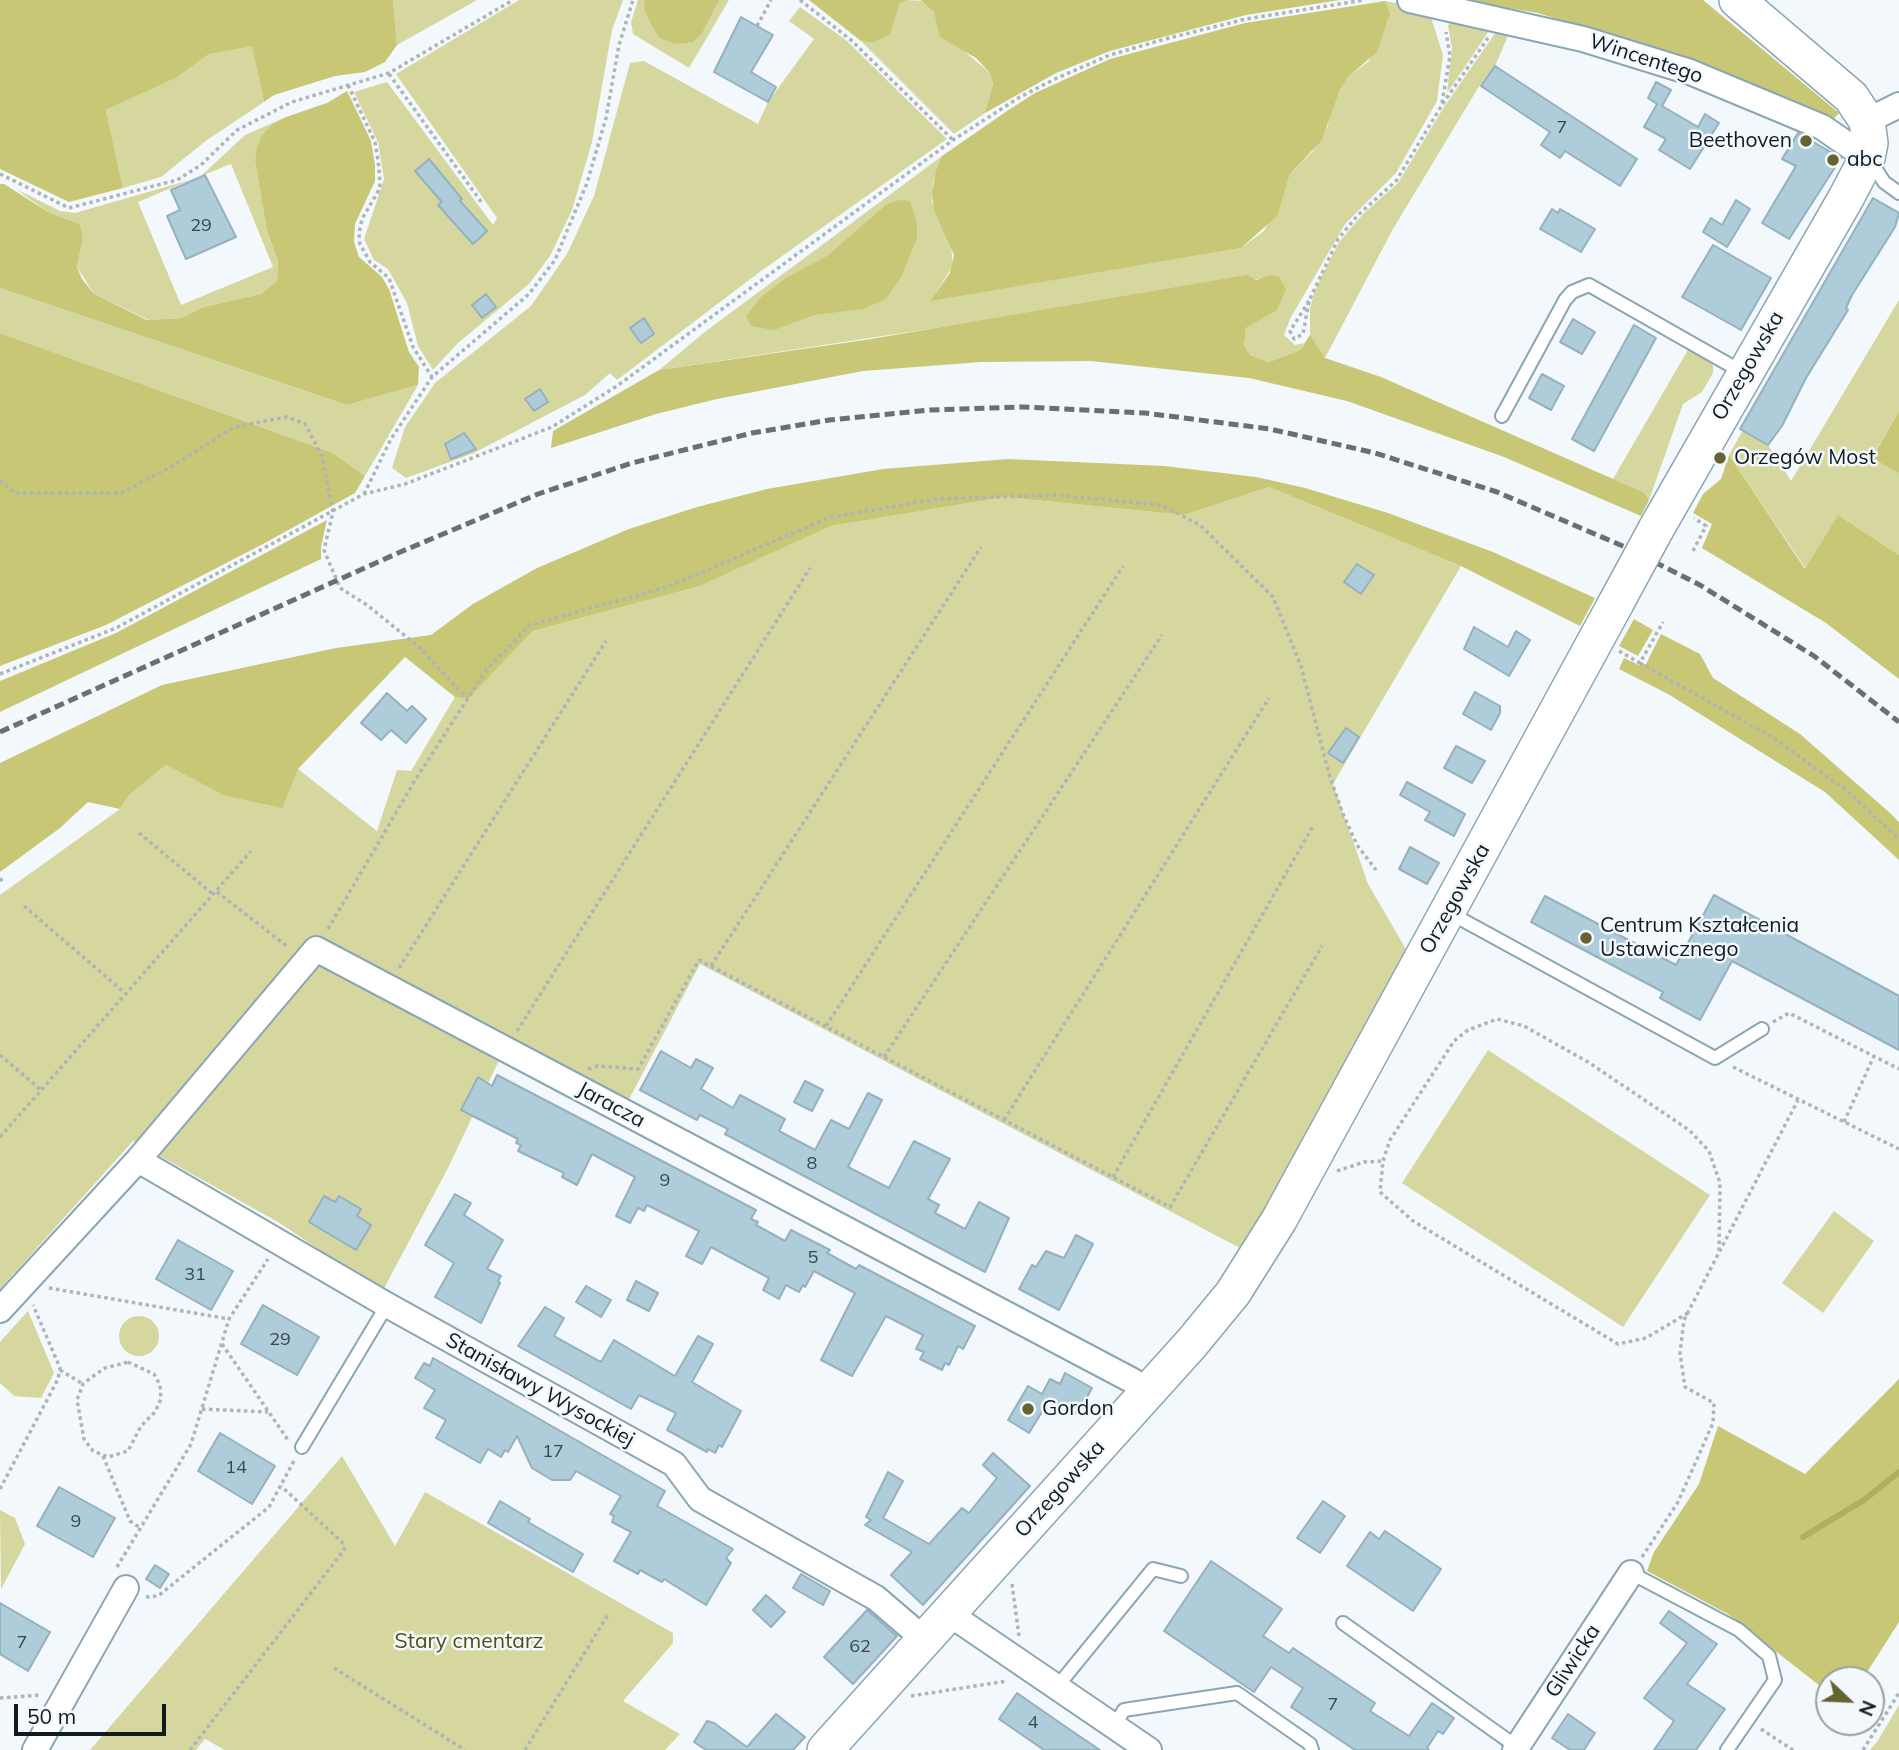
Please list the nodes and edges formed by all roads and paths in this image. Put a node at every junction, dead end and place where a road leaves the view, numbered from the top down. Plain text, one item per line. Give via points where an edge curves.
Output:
1 (513, 0) edge
2 (633, 0) edge
3 (771, 0) edge
4 (800, 0) edge
5 (1364, 0) edge
6 (1410, 0) edge
7 (1737, 0) edge
8 (1434, 3) edge
9 (1506, 20) junction
10 (757, 26) dead end
11 (389, 73) junction
12 (348, 85) junction
13 (1442, 105) junction
14 (1899, 105) edge
15 (1867, 121) junction
16 (953, 140) junction
17 (1867, 158) junction
18 (0, 174) edge
19 (1899, 193) edge
20 (482, 202) dead end
21 (1308, 301) junction
22 (1744, 373) junction
23 (432, 377) junction
24 (1502, 416) dead end
25 (1, 483) edge
26 (364, 494) junction
27 (333, 512) junction
28 (1692, 517) dead end
29 (981, 547) dead end
30 (1693, 551) dead end
31 (1122, 566) dead end
32 (810, 568) dead end
33 (1663, 622) dead end
34 (1162, 635) dead end
35 (606, 641) dead end
36 (1629, 657) dead end
37 (1640, 663) junction
38 (0, 674) edge
39 (1269, 698) dead end
40 (468, 699) junction
41 (1314, 826) dead end
42 (139, 833) dead end
43 (1899, 839) edge
44 (251, 851) dead end
45 (1376, 870) dead end
46 (216, 894) junction
47 (24, 906) dead end
48 (1448, 912) junction
49 (1322, 946) dead end
50 (312, 955) junction
51 (711, 966) junction
52 (397, 973) dead end
53 (127, 994) junction
54 (826, 1026) junction
55 (1762, 1029) joint
56 (514, 1036) dead end
57 (0, 1055) edge
58 (1874, 1056) junction
59 (884, 1057) junction
60 (1715, 1058) junction
61 (1899, 1069) edge
62 (572, 1084) junction
63 (41, 1090) junction
64 (1798, 1100) junction
65 (1004, 1120) junction
66 (1844, 1122) junction
67 (0, 1137) edge
68 (1899, 1149) edge
69 (138, 1160) junction
70 (1383, 1161) junction
71 (1330, 1173) dead end
72 (1113, 1177) junction
73 (278, 1242) junction
74 (1719, 1251) junction
75 (42, 1286) dead end
76 (30, 1299) dead end
77 (387, 1305) junction
78 (0, 1310) edge
79 (1688, 1313) junction
80 (229, 1319) junction
81 (222, 1344) junction
82 (60, 1370) junction
83 (83, 1384) junction
84 (1146, 1394) junction
85 (202, 1409) junction
86 (268, 1412) junction
87 (302, 1447) junction
88 (103, 1456) junction
89 (281, 1486) junction
90 (0, 1489) edge
91 (140, 1527) junction
92 (1631, 1573) junction
93 (1181, 1576) dead end
94 (1012, 1582) dead end
95 (126, 1588) junction
96 (609, 1613) dead end
97 (948, 1613) junction
98 (1343, 1623) dead end
99 (1019, 1637) dead end
100 (925, 1640) junction
101 (334, 1668) dead end
102 (1013, 1681) dead end
103 (1056, 1688) junction
104 (1899, 1693) edge
105 (906, 1696) dead end
106 (0, 1698) edge
107 (62, 1698) junction
108 (1747, 1720) junction
109 (1114, 1726) junction
110 (1516, 1749) edge
111 (35, 1750) edge
112 (190, 1750) edge
113 (465, 1750) edge
114 (525, 1750) edge
115 (825, 1750) edge
116 (1149, 1750) edge
117 (1311, 1750) edge
118 (1727, 1750) edge
119 (1793, 1750) edge
120 (1863, 1750) edge

1 - 11 path
2 - 23 path via 587,183 555,260 528,294
3 - 10 path
4 - 16 path via 851,40
5 - 16 path via 1246,19 1110,55 1026,94
6 - 8 street, Wincentego
7 - 15 street via 1851,97
8 - 9 street, Wincentego
8 - 13 path via 1450,45
9 - 13 path via 1493,30
9 - 17 street, Wincentego via 1583,38 1734,89 1822,127
11 - 12 path
11 - 20 path
12 - 18 path via 292,102 237,130 201,165 177,180 69,208
12 - 23 path via 375,142 379,167 380,188 362,219 360,244 370,262 389,278 413,347
13 - 21 path via 1396,181 1357,215 1338,239
14 - 15 street
15 - 17 street, Orzegowska
16 - 26 path via 617,386 552,427 405,484
17 - 19 lane via 1884,182
17 - 22 street, Orzegowska
21 - 21 path via 1303,334 1294,339 1290,331
22 - 24 lane via 1589,285 1564,300
22 - 48 street, Orzegowska, bridge
23 - 26 path via 391,439
25 - 27 path via 14,493 121,493 234,427 286,417 305,424 322,456
26 - 27 path
27 - 38 path via 116,628
27 - 40 path via 324,550 340,587 419,647
28 - 30 path via 1706,526
29 - 51 path
31 - 54 path
32 - 56 path
33 - 37 path
34 - 59 path
35 - 52 path
36 - 37 path
37 - 43 path via 1772,737 1846,790
39 - 65 path
40 - 45 path via 486,670 530,625 667,587 831,517 938,499 1054,495 1161,505 1200,525 1273,597 1301,666 1343,814 1357,845
40 - 50 path
41 - 72 path
42 - 46 path
44 - 46 path
46 - 50 path
46 - 53 path
47 - 53 path
48 - 60 lane
48 - 84 street, Orzegowska via 1256,1257 1233,1293
49 - 72 path via 1170,1207
50 - 62 street, Jaracza
50 - 69 street
51 - 54 path
51 - 62 path via 699,960 638,1069 597,1066 577,1076
53 - 63 path
54 - 59 path
55 - 58 path via 1789,1013
55 - 60 lane
57 - 63 path
58 - 61 path
58 - 66 path
59 - 65 path
60 - 64 path
62 - 84 street, Jaracza via 1133,1381
63 - 67 path
64 - 66 path
64 - 74 path
65 - 72 path
66 - 68 path
69 - 73 street, Stanisławy Wysockiej
69 - 78 street
70 - 71 path
70 - 74 path via 1415,1097 1454,1041 1497,1018 1524,1026 1588,1062 1689,1130 1710,1151 1720,1183
70 - 79 path via 1380,1192 1413,1221 1618,1344 1646,1338
73 - 77 street, Stanisławy Wysockiej
73 - 80 path
74 - 79 path
75 - 80 path
76 - 82 path
77 - 87 lane
77 - 100 street, Stanisławy Wysockiej via 674,1464 700,1499 876,1598
79 - 92 path via 1680,1353 1685,1387 1714,1403 1713,1423 1678,1502
80 - 81 path
81 - 85 path
81 - 86 path
82 - 83 path
82 - 90 path
83 - 88 path via 77,1400 80,1428 87,1445
83 - 88 path via 105,1368 128,1362 150,1370 160,1385 158,1408 141,1426 128,1451
84 - 97 street, Orzegowska
85 - 86 path
85 - 91 path via 191,1444
86 - 87 path via 286,1439
87 - 89 path
88 - 91 path via 130,1521
89 - 95 path via 269,1507 158,1596 141,1596
89 - 112 path via 344,1544 344,1550
91 - 95 path via 110,1579
92 - 108 lane via 1739,1630 1769,1656 1774,1680
92 - 110 street, Gliwicka
93 - 103 lane via 1153,1569
94 - 99 path
95 - 107 street
96 - 114 path
97 - 100 street, Orzegowska
97 - 103 street
98 - 110 lane
100 - 115 street, Orzegowska
101 - 113 path
102 - 105 path
103 - 109 street
104 - 120 path
106 - 107 path via 43,1694
107 - 111 street
108 - 118 lane
108 - 119 path
109 - 116 street
109 - 117 lane via 1124,1710 1237,1693 1310,1744

